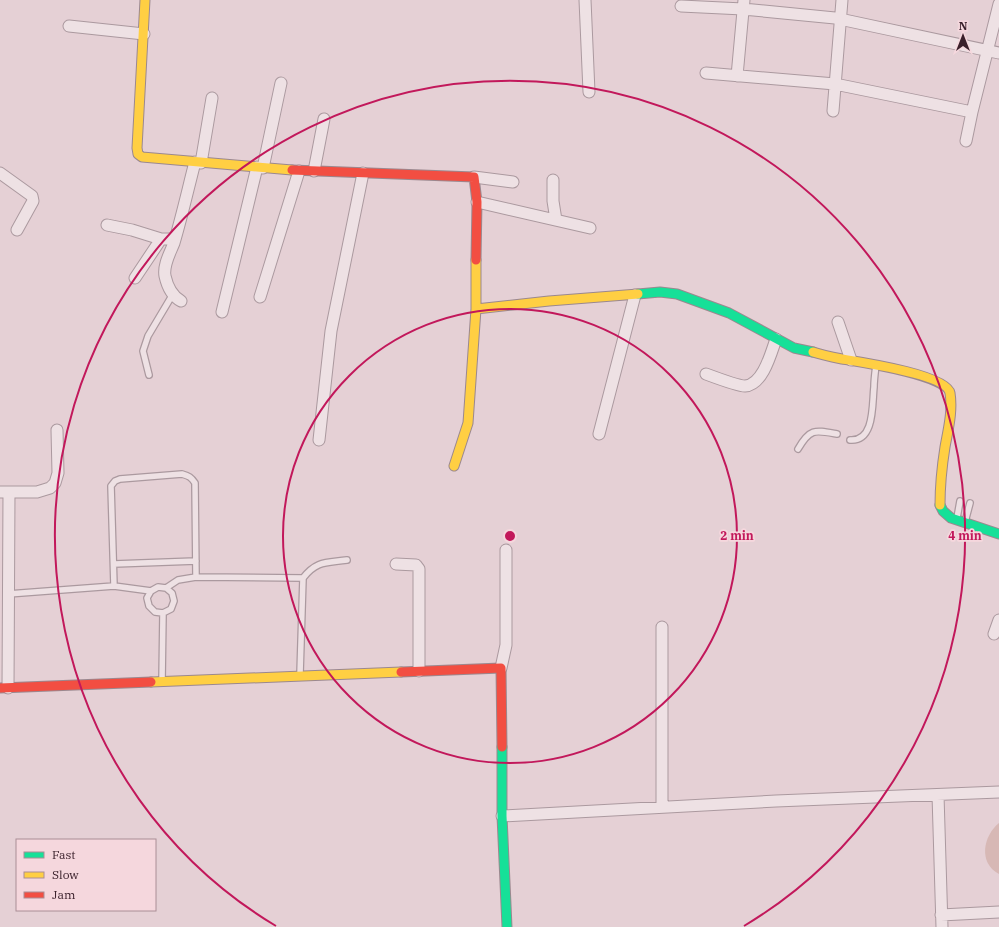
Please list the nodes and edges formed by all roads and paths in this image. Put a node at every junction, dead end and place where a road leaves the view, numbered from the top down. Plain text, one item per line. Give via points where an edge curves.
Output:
1 (145, 0) edge
2 (585, 0) edge
3 (842, 0) edge
4 (744, 4) edge
5 (999, 4) edge
6 (681, 6) dead end
7 (840, 19) junction
8 (68, 26) dead end
9 (144, 34) junction
10 (994, 52) edge
11 (706, 73) dead end
12 (737, 76) junction
13 (280, 83) dead end
14 (835, 84) junction
15 (589, 92) dead end
16 (212, 98) dead end
17 (833, 111) dead end
18 (972, 112) junction
19 (324, 119) dead end
20 (966, 141) dead end
21 (198, 162) junction
22 (260, 168) junction
23 (299, 171) junction
24 (314, 171) junction
25 (0, 173) edge
26 (363, 173) junction
27 (474, 177) junction
28 (554, 180) dead end
29 (513, 182) dead end
30 (476, 202) junction
31 (556, 220) junction
32 (107, 225) dead end
33 (590, 228) dead end
34 (17, 230) dead end
35 (161, 239) junction
36 (175, 239) junction
37 (135, 278) dead end
38 (635, 294) junction
39 (177, 297) joint
40 (260, 297) dead end
41 (476, 309) junction
42 (222, 312) dead end
43 (838, 322) dead end
44 (776, 339) junction
45 (851, 360) junction
46 (876, 365) junction
47 (706, 374) dead end
48 (149, 375) dead end
49 (56, 430) dead end
50 (599, 434) dead end
51 (837, 434) dead end
52 (319, 440) dead end
53 (850, 440) dead end
54 (798, 449) dead end
55 (454, 466) dead end
56 (4, 492) edge
57 (960, 501) dead end
58 (970, 503) dead end
59 (961, 522) junction
60 (999, 534) edge
61 (506, 550) dead end
62 (348, 560) dead end
63 (196, 561) junction
64 (114, 564) junction
65 (396, 564) dead end
66 (196, 577) junction
67 (303, 578) junction
68 (114, 586) junction
69 (166, 588) junction
70 (150, 591) junction
71 (4, 594) edge
72 (163, 613) junction
73 (999, 620) edge
74 (662, 627) dead end
75 (994, 634) dead end
76 (501, 668) junction
77 (419, 671) junction
78 (300, 676) junction
79 (162, 681) junction
80 (4, 688) edge
81 (999, 792) edge
82 (938, 795) junction
83 (662, 808) junction
84 (502, 816) junction
85 (999, 912) edge
86 (941, 915) junction
87 (507, 927) edge
88 (942, 927) edge

1 - 9 street
2 - 15 street
3 - 7 street
4 - 6 street
4 - 7 street
4 - 12 street
5 - 10 street
7 - 10 street
7 - 14 street
8 - 9 street
9 - 21 street via 138,154
10 - 18 street
11 - 12 street
12 - 14 street
13 - 22 street
14 - 17 street
14 - 18 street
16 - 21 street
18 - 20 street
19 - 24 street
21 - 22 street
21 - 36 street
22 - 23 street
22 - 42 street
23 - 24 street
23 - 40 street
24 - 26 street
25 - 34 street via 32,196 33,201
26 - 27 street
26 - 52 street via 331,331
27 - 29 street
27 - 30 street
28 - 31 street via 553,201
30 - 31 street
30 - 41 street
31 - 33 street
32 - 35 street
35 - 36 street
35 - 37 street
36 - 39 street via 165,275 168,285
38 - 41 street
38 - 44 street via 677,294 729,313
38 - 50 street
39 - 48 lane via 148,336 144,351
41 - 55 street via 468,423
43 - 45 street
44 - 45 street via 794,348
44 - 47 street via 764,369 753,384 744,386
45 - 46 street
46 - 53 lane via 871,420 861,438
46 - 59 street via 936,382 946,386 950,391 951,408 942,465 940,502 943,511
49 - 56 street via 56,482 50,488 37,492
51 - 54 lane via 818,430 810,433
56 - 71 street
57 - 59 lane
58 - 59 lane
59 - 60 street
61 - 76 street via 506,645
62 - 67 lane via 318,564
63 - 64 lane
63 - 64 lane via 195,483 182,474 120,479 111,486
63 - 66 lane
64 - 68 lane
65 - 77 street via 416,565 419,569
66 - 67 lane
66 - 69 lane via 178,580
67 - 78 lane
68 - 70 lane
68 - 71 lane
69 - 70 lane via 158,587
69 - 72 lane via 172,593 174,601 170,609
70 - 72 lane via 147,598 149,606 155,612
71 - 80 street
72 - 79 lane
73 - 75 street
74 - 83 street
76 - 77 street
76 - 84 street
77 - 78 street
78 - 79 street
79 - 80 street
81 - 82 street
82 - 83 street
82 - 86 street
83 - 84 street
84 - 87 street
85 - 86 street
86 - 88 street

